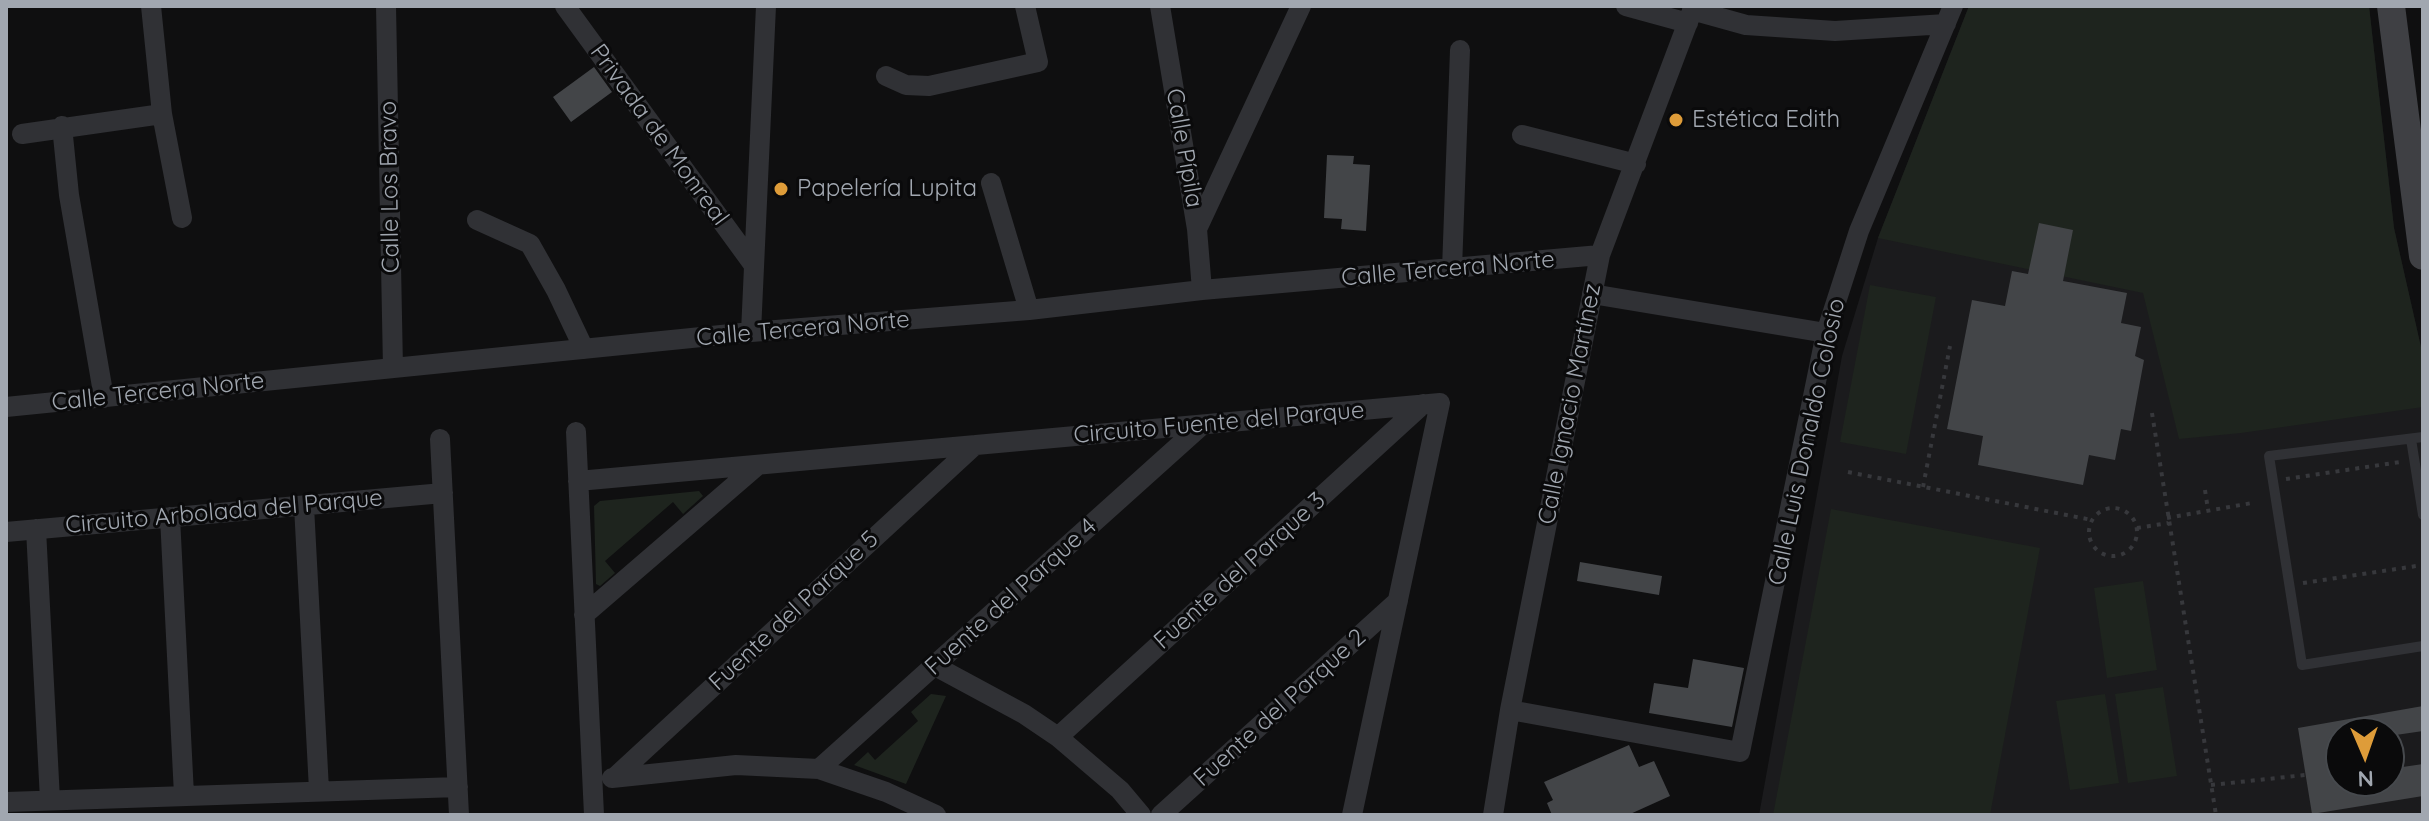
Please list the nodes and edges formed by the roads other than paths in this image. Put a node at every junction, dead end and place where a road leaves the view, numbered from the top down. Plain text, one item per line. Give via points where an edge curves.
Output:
1 (151, 6) edge
2 (386, 6) edge
3 (565, 6) edge
4 (766, 6) edge
5 (1025, 6) edge
6 (1160, 6) edge
7 (1301, 6) edge
8 (1626, 6) edge
9 (2391, 6) edge
10 (1691, 13) edge
11 (1950, 15) edge
12 (1460, 50) dead end
13 (886, 76) dead end
14 (162, 114) junction
15 (62, 126) junction
16 (22, 134) dead end
17 (1522, 135) dead end
18 (1636, 164) junction
19 (991, 183) dead end
20 (182, 218) dead end
21 (477, 220) dead end
22 (1197, 229) junction
23 (1600, 255) junction
24 (2423, 256) edge
25 (753, 264) junction
26 (1452, 269) junction
27 (1202, 290) junction
28 (1592, 294) junction
29 (1029, 310) junction
30 (751, 332) junction
31 (1826, 333) junction
32 (584, 349) junction
33 (393, 368) junction
34 (104, 398) junction
35 (1423, 404) junction
36 (6, 407) edge
37 (1202, 425) junction
38 (576, 432) dead end
39 (2423, 437) edge
40 (440, 439) dead end
41 (2411, 439) junction
42 (975, 445) junction
43 (758, 465) junction
44 (2418, 466) edge
45 (578, 481) junction
46 (443, 493) junction
47 (304, 506) junction
48 (2423, 515) edge
49 (170, 517) junction
50 (36, 529) junction
51 (6, 532) edge
52 (1398, 601) junction
53 (584, 615) junction
54 (2423, 646) edge
55 (935, 666) junction
56 (1510, 710) junction
57 (1058, 737) junction
58 (819, 769) junction
59 (614, 778) junction
60 (592, 780) junction
61 (458, 787) junction
62 (319, 790) junction
63 (184, 795) junction
64 (6, 802) edge
65 (45, 805) edge
66 (459, 815) edge
67 (594, 815) edge
68 (936, 815) edge
69 (1141, 815) edge
70 (1161, 815) edge
71 (1352, 815) edge
72 (1493, 815) edge

1 - 14 street
2 - 33 street, Calle Los Bravo
3 - 25 street, Privada de Monreal
4 - 25 street
5 - 13 street via 1038,62 929,86 906,85
6 - 22 street, Calle Pípila
7 - 22 street
8 - 10 street
9 - 24 main road
10 - 11 street via 1746,25 1835,31
10 - 18 street, Calle Ignacio Martínez
11 - 31 street, Calle Luis Donaldo Colosio via 1859,231
12 - 26 street
14 - 15 street
14 - 20 street
15 - 16 street
15 - 34 street
17 - 18 street
18 - 23 street, Calle Ignacio Martínez
19 - 29 street
21 - 32 street via 530,244
22 - 27 street, Calle Pípila
23 - 26 street, Calle Tercera Norte
23 - 28 street, Calle Ignacio Martínez
25 - 30 street
26 - 27 street, Calle Tercera Norte
27 - 29 street, Calle Tercera Norte
28 - 31 street
28 - 56 street, Calle Ignacio Martínez
29 - 30 street, Calle Tercera Norte
30 - 32 street, Calle Tercera Norte
31 - 56 street, Calle Luis Donaldo Colosio via 1740,752
32 - 33 street, Calle Tercera Norte
33 - 34 street, Calle Tercera Norte
34 - 36 street, Calle Tercera Norte
35 - 37 street, Circuito Fuente del Parque
35 - 52 street via 1440,403
35 - 57 street, Fuente del Parque 3
37 - 42 street, Circuito Fuente del Parque
37 - 55 street, Fuente del Parque 4
38 - 45 street
39 - 41 lane
40 - 46 street
41 - 44 lane
41 - 54 lane via 2269,456 2302,665
42 - 43 street, Circuito Fuente del Parque
42 - 59 street, Fuente del Parque 5
43 - 45 street, Circuito Fuente del Parque
43 - 53 street
44 - 48 lane
45 - 53 street
46 - 47 street, Circuito Arbolada del Parque
46 - 61 street
47 - 49 street, Circuito Arbolada del Parque
47 - 62 street
49 - 50 street, Circuito Arbolada del Parque
49 - 63 street
50 - 51 street, Circuito Arbolada del Parque
50 - 65 street
52 - 70 street, Fuente del Parque 2
52 - 71 street
53 - 60 street
55 - 57 street
55 - 58 street, Fuente del Parque 4
56 - 72 street, Calle Ignacio Martínez
57 - 69 street
58 - 59 street via 736,765
58 - 68 street
59 - 60 street
60 - 67 street
61 - 62 street
61 - 66 street
62 - 63 street
63 - 65 street
64 - 65 street

